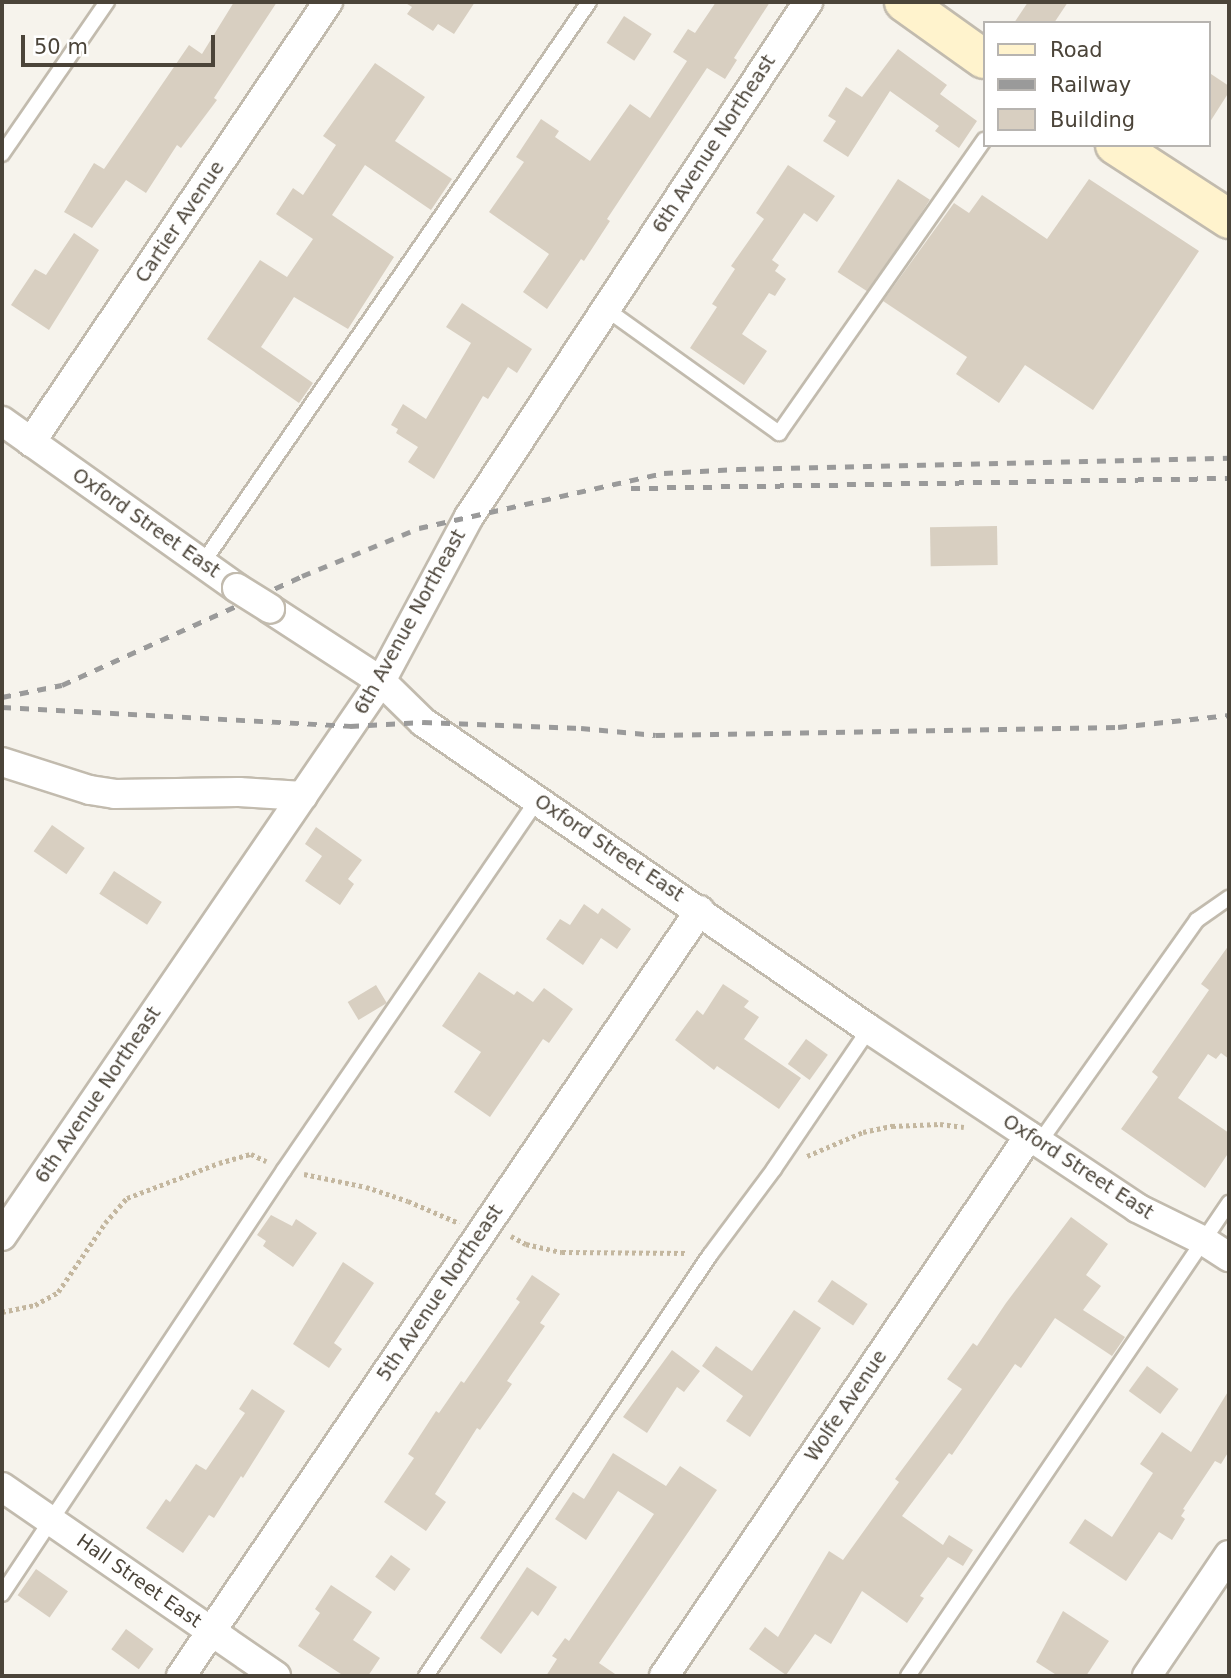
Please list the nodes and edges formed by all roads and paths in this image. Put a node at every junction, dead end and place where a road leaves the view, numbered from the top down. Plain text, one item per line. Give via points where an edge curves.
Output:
1 (107, 2) edge
2 (328, 2) edge
3 (589, 2) edge
4 (808, 2) edge
5 (904, 2) edge
6 (982, 58) edge
7 (982, 143) edge
8 (1118, 147) edge
9 (2, 154) edge
10 (1229, 219) edge
11 (606, 309) junction
12 (2, 421) edge
13 (31, 442) junction
14 (202, 564) junction
15 (381, 681) junction
16 (2, 762) edge
17 (303, 796) junction
18 (537, 800) junction
19 (1229, 898) edge
20 (700, 910) junction
21 (869, 1029) junction
22 (976, 1128) dead end
23 (1034, 1140) junction
24 (774, 1169) junction
25 (285, 1170) junction
26 (1229, 1203) edge
27 (480, 1233) junction
28 (2, 1236) edge
29 (1204, 1241) junction
30 (710, 1255) junction
31 (1229, 1257) edge
32 (2, 1312) edge
33 (2, 1487) edge
34 (51, 1520) junction
35 (1229, 1555) edge
36 (2, 1594) edge
37 (211, 1631) junction
38 (181, 1676) edge
39 (276, 1676) edge
40 (426, 1676) edge
41 (664, 1676) edge
42 (908, 1676) edge
43 (1147, 1676) edge

1 - 9 lane
2 - 13 street, Cartier Avenue
3 - 14 lane
4 - 11 street, 6th Avenue Northeast
5 - 6 street
7 - 11 lane via 779,433
8 - 10 street
11 - 15 street, 6th Avenue Northeast via 469,517
12 - 13 street, Oxford Street East
13 - 14 street, Oxford Street East
14 - 15 street, Oxford Street East, bridge
15 - 17 street, 6th Avenue Northeast
15 - 18 street, Oxford Street East via 423,722
16 - 17 street via 115,794
17 - 28 street, 6th Avenue Northeast
18 - 20 street, Oxford Street East
18 - 25 lane
19 - 23 lane via 1197,920
20 - 21 street, Oxford Street East
20 - 27 street, 5th Avenue Northeast
21 - 23 street, Oxford Street East
21 - 24 lane
22 - 24 path via 940,1124 882,1128
23 - 29 street, Oxford Street East via 1137,1208
23 - 41 street, Wolfe Avenue
24 - 30 lane
25 - 27 path via 377,1190
25 - 32 path via 251,1154 127,1198 58,1292 35,1305
25 - 34 lane
26 - 29 lane
27 - 30 path via 513,1237 562,1252
27 - 37 street, 5th Avenue Northeast
29 - 31 street, Oxford Street East
29 - 42 lane
30 - 40 lane
33 - 34 street, Hall Street East
34 - 36 lane
34 - 37 street, Hall Street East
35 - 43 street
37 - 38 street, 5th Avenue Northeast
37 - 39 street, Hall Street East

